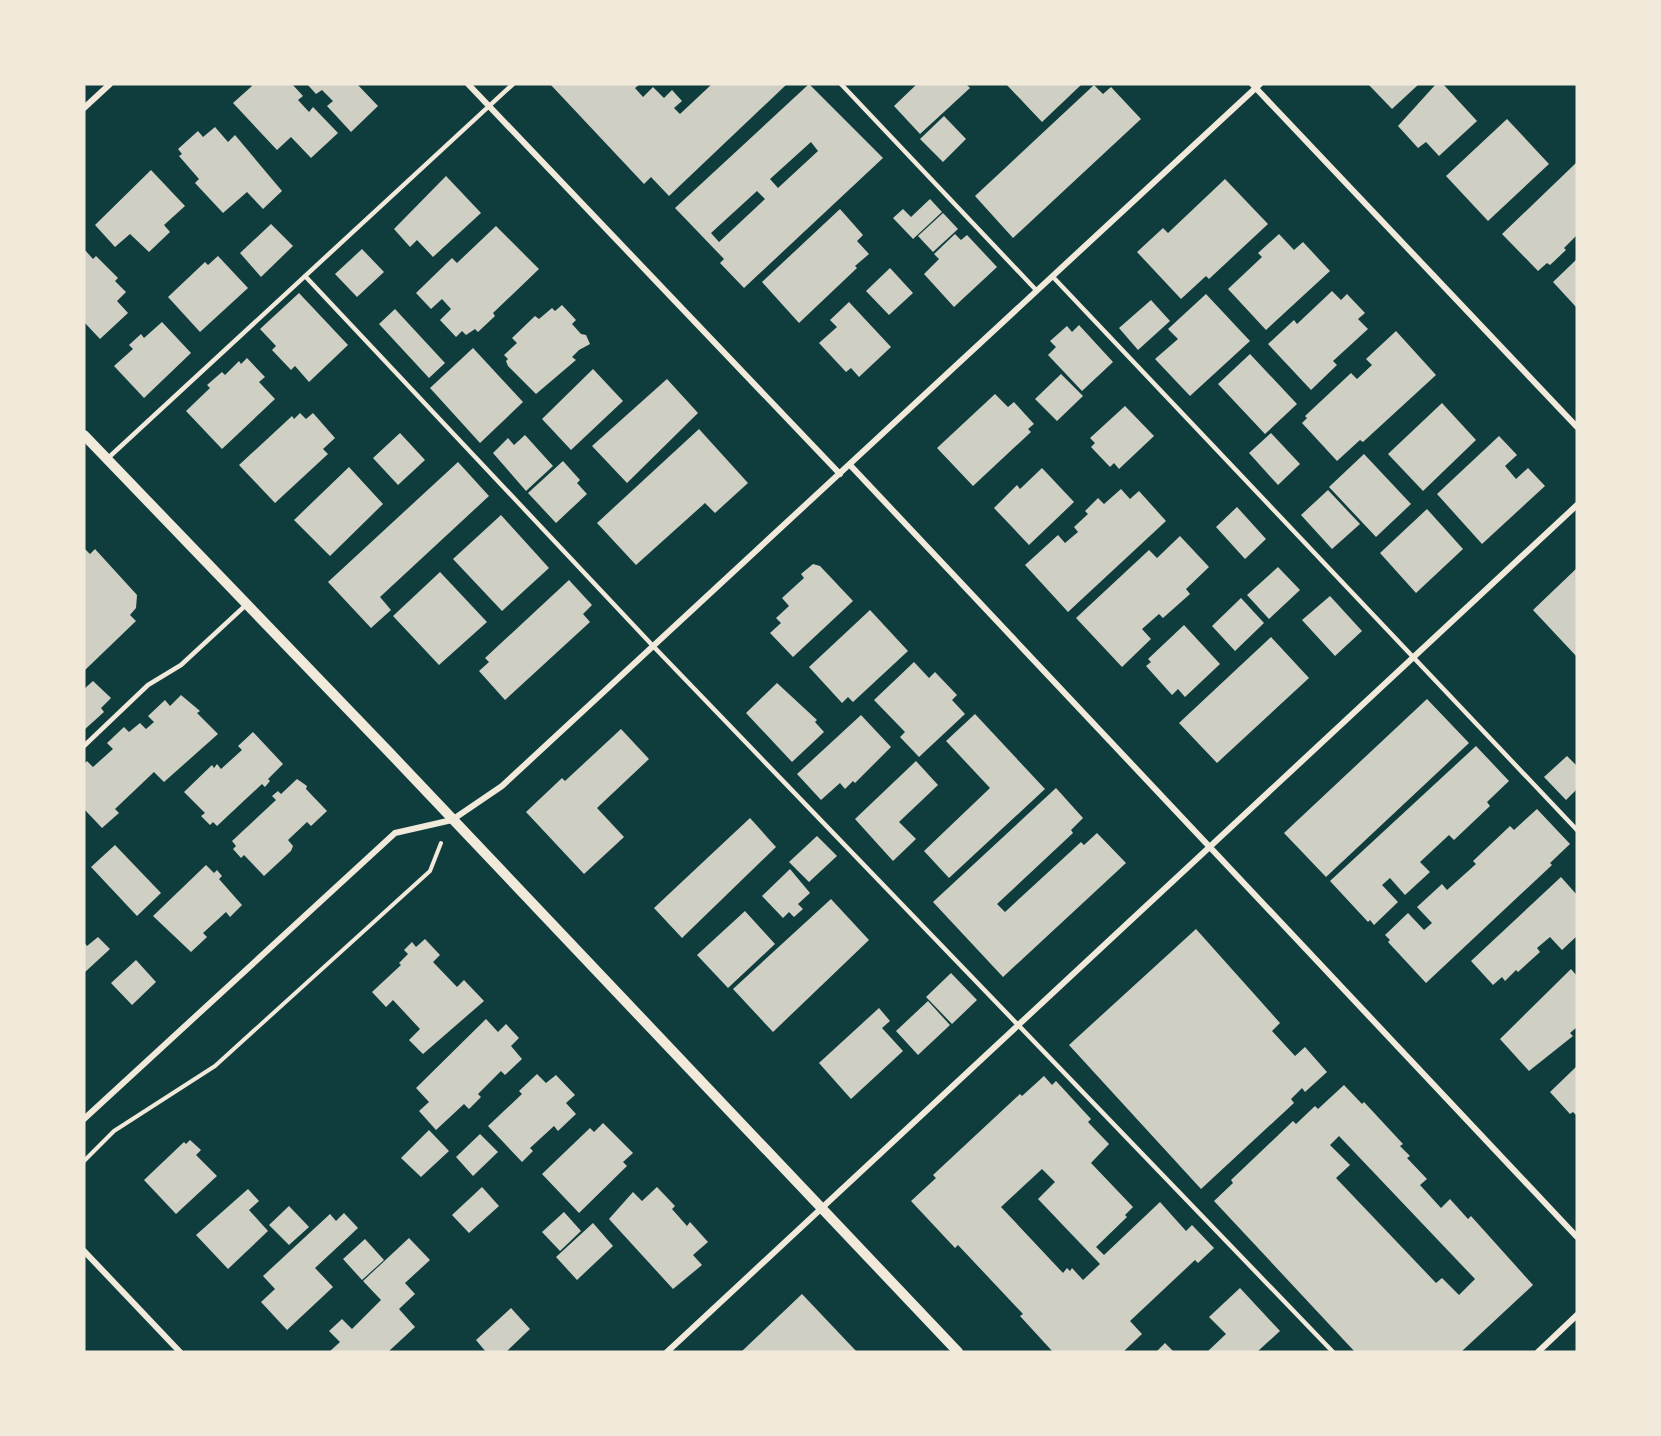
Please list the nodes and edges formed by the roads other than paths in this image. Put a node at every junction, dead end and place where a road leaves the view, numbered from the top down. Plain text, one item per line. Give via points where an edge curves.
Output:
1 (110, 84) edge
2 (468, 84) edge
3 (513, 84) edge
4 (841, 84) edge
5 (1256, 85) edge
6 (489, 106) junction
7 (84, 108) edge
8 (305, 276) junction
9 (1053, 277) junction
10 (1037, 291) junction
11 (1577, 428) edge
12 (84, 435) edge
13 (107, 459) junction
14 (850, 465) junction
15 (840, 474) junction
16 (1577, 505) edge
17 (247, 604) junction
18 (654, 646) junction
19 (1414, 657) junction
20 (84, 746) edge
21 (452, 820) junction
22 (1577, 830) edge
23 (1209, 848) junction
24 (1020, 1025) junction
25 (84, 1119) edge
26 (823, 1208) junction
27 (1577, 1237) edge
28 (84, 1251) edge
29 (1577, 1315) edge
30 (180, 1352) edge
31 (667, 1352) edge
32 (958, 1352) edge
33 (1333, 1352) edge
34 (1538, 1352) edge

1 - 7 street
2 - 6 street
3 - 6 lane
4 - 10 lane
5 - 9 street
5 - 11 street
6 - 8 lane
6 - 15 street
8 - 13 lane
8 - 18 lane
9 - 10 street
9 - 19 lane
10 - 14 street
12 - 13 street
13 - 17 street
14 - 15 street
14 - 23 street
15 - 18 street
16 - 19 street
17 - 20 lane via 181,665 148,685
17 - 21 street
18 - 21 street via 502,786
18 - 24 lane
19 - 22 lane
19 - 23 street
21 - 25 street via 395,833
21 - 26 street
23 - 24 street
23 - 27 street
24 - 26 street
24 - 33 lane
26 - 31 street
26 - 32 street
28 - 30 street
29 - 34 street

